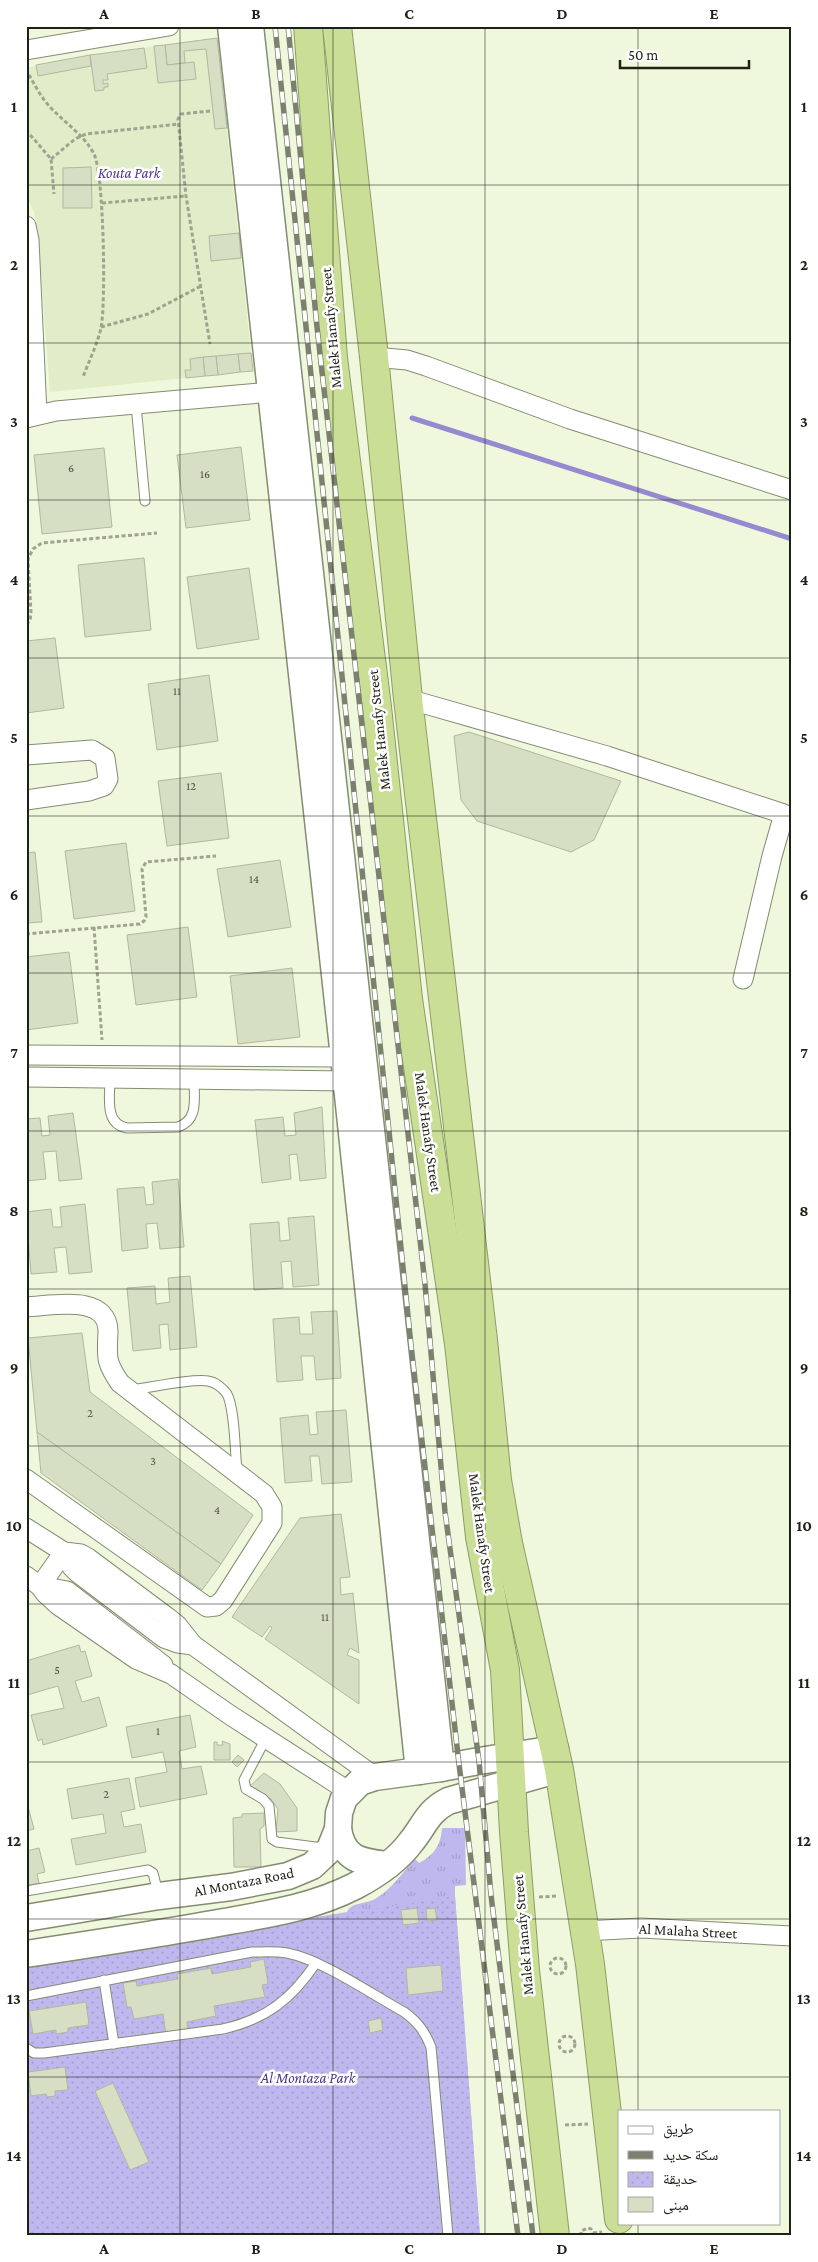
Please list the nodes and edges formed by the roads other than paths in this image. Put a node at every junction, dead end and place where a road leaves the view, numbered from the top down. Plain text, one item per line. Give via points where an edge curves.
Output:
1 (169, 26) edge
2 (231, 26) edge
3 (250, 26) edge
4 (308, 26) edge
5 (338, 26) edge
6 (26, 50) edge
7 (26, 226) edge
8 (374, 357) junction
9 (272, 392) junction
10 (136, 404) junction
11 (32, 416) edge
12 (792, 490) edge
13 (145, 501) dead end
14 (408, 699) junction
15 (26, 755) edge
16 (26, 800) edge
17 (743, 979) dead end
18 (26, 1054) edge
19 (345, 1069) junction
20 (26, 1077) edge
21 (110, 1078) junction
22 (194, 1079) junction
23 (26, 1308) edge
24 (471, 1342) junction
25 (128, 1390) junction
26 (238, 1474) junction
27 (26, 1479) edge
28 (26, 1528) edge
29 (64, 1552) junction
30 (33, 1581) edge
31 (266, 1738) junction
32 (557, 1759) junction
33 (511, 1768) junction
34 (430, 1770) junction
35 (374, 1777) junction
36 (348, 1791) junction
37 (334, 1839) junction
38 (388, 1865) junction
39 (300, 1872) junction
40 (26, 1891) edge
41 (159, 1896) junction
42 (311, 1904) junction
43 (26, 1918) edge
44 (584, 1931) junction
45 (792, 1936) edge
46 (26, 1954) edge
47 (316, 1962) junction
48 (104, 1980) junction
49 (26, 1996) edge
50 (114, 2044) junction
51 (26, 2048) edge
52 (618, 2209) edge
53 (448, 2236) edge
54 (555, 2236) edge

1 - 6 street
2 - 9 street
3 - 34 street
4 - 24 highway, Malek Hanafy Street via 333,358 377,708 408,999
5 - 8 highway, Malek Hanafy Street
7 - 11 street via 29,240
8 - 12 street via 407,360 426,366 570,419
8 - 14 highway, Malek Hanafy Street
9 - 10 street
9 - 19 street
10 - 11 street
10 - 13 lane
14 - 17 street via 607,756 784,814
14 - 24 highway, Malek Hanafy Street
15 - 16 street via 92,750 105,758 108,779 104,786 89,791
18 - 19 street via 103,1055
19 - 22 street
19 - 34 street
20 - 21 street
21 - 22 street
21 - 22 lane via 110,1114 119,1126 127,1128 186,1125 194,1113
23 - 25 street via 83,1305 102,1313 107,1323 106,1351 110,1369
24 - 32 highway, Malek Hanafy Street via 508,1543
24 - 33 highway, Malek Hanafy Street via 480,1537 505,1670
25 - 26 street
25 - 26 lane via 208,1381 218,1385 230,1404
26 - 27 street via 264,1494 272,1507 272,1523 223,1600 216,1606 207,1607
28 - 29 street
29 - 30 street
29 - 35 street via 78,1573 164,1638 193,1645
30 - 31 street via 67,1591 153,1655 171,1674
31 - 36 street
31 - 37 lane via 244,1780 246,1789 269,1806 272,1839 277,1842
32 - 33 street
32 - 44 highway, Malek Hanafy Street
33 - 34 street
33 - 38 street via 439,1805 412,1842
33 - 54 highway, Malek Hanafy Street via 525,1970
34 - 35 street
35 - 36 street
36 - 37 street
37 - 38 street via 340,1839 350,1855 367,1863
37 - 39 street, Al Montaza Road via 322,1858
38 - 42 street via 355,1886
39 - 41 street, Al Montaza Road via 273,1880
39 - 42 street
40 - 41 lane via 148,1870 153,1873
41 - 43 street, Al Montaza Road
42 - 46 street via 153,1935
44 - 45 street, Al Malaha Street via 641,1928
44 - 52 highway, Malek Hanafy Street
47 - 48 lane via 285,1952 252,1952
47 - 50 lane via 289,1996 257,2018 222,2029
47 - 53 lane via 404,2012 426,2033 434,2062
48 - 49 lane
48 - 50 lane
50 - 51 lane via 44,2053 34,2053

